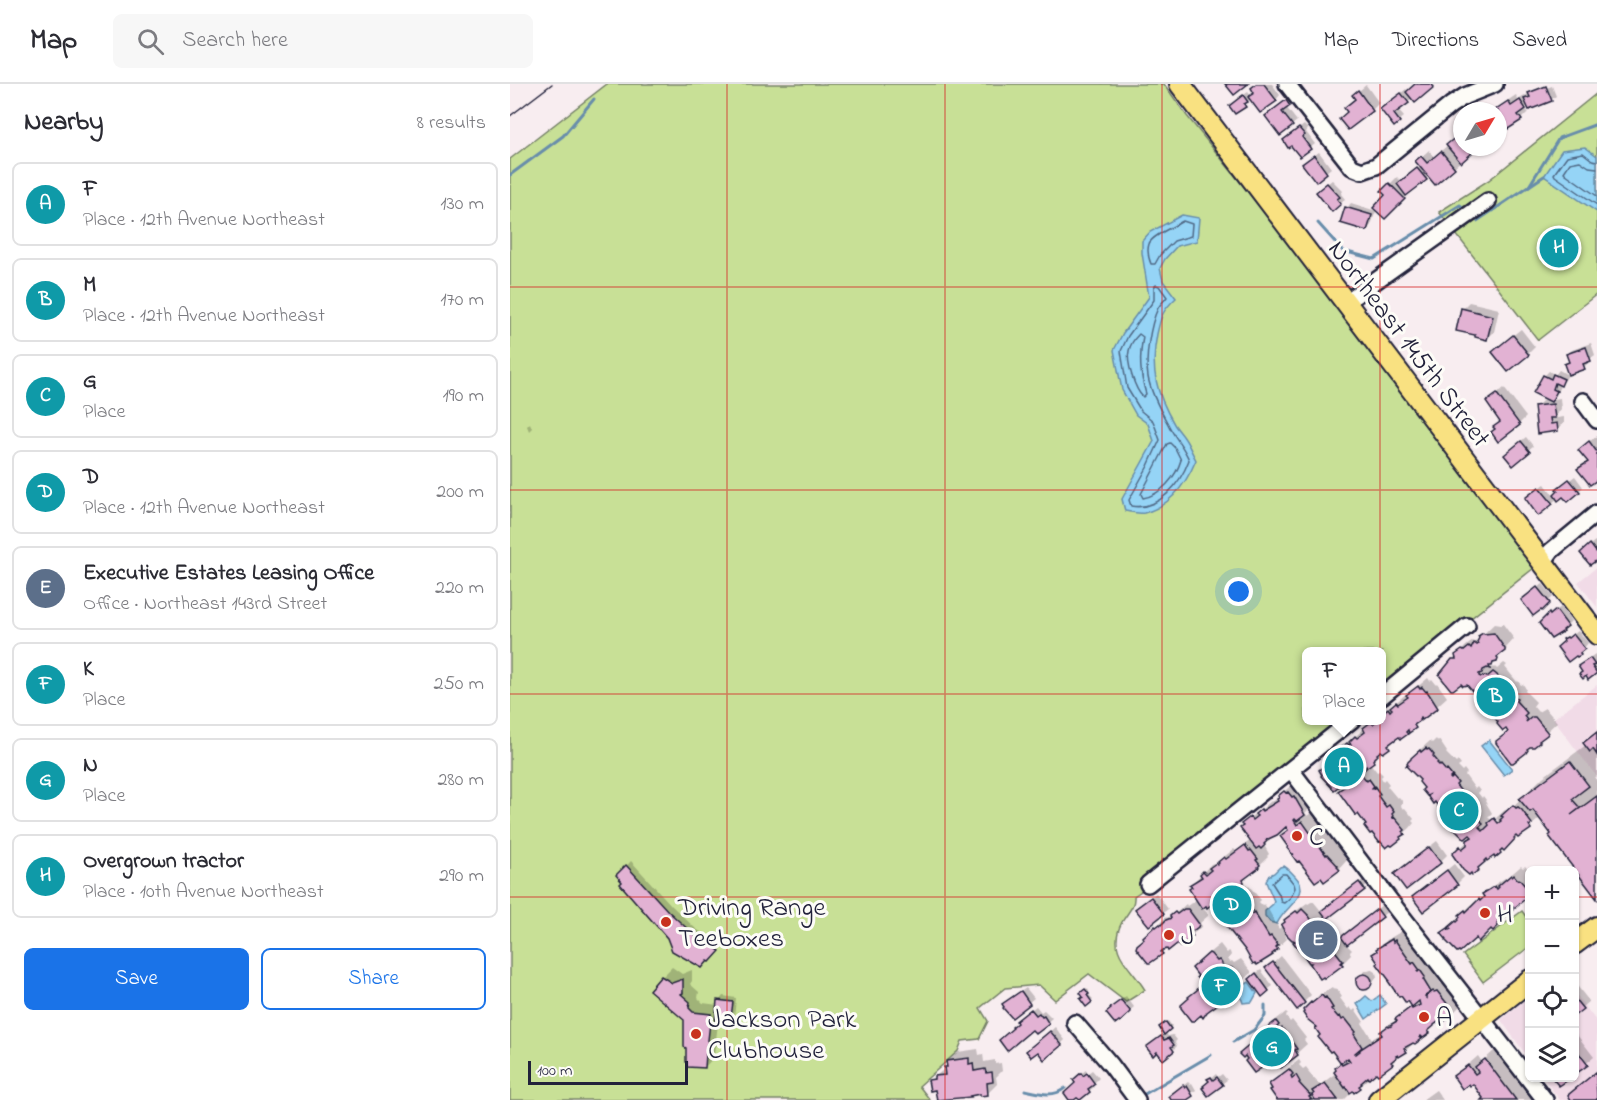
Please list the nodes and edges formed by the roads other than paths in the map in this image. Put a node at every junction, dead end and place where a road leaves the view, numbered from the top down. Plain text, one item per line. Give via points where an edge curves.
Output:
1 (1180, 84) edge
2 (1287, 84) edge
3 (1495, 84) edge
4 (1488, 201) dead end
5 (1346, 302) junction
6 (1583, 401) dead end
7 (1597, 420) edge
8 (1597, 513) edge
9 (1543, 562) junction
10 (1467, 626) dead end
11 (1597, 634) edge
12 (1386, 693) edge
13 (1346, 725) edge
14 (1292, 770) junction
15 (1148, 884) dead end
16 (1597, 927) edge
17 (1579, 942) edge
18 (1525, 984) edge
19 (1482, 1018) junction
20 (1075, 1023) dead end
21 (1137, 1100) edge
22 (1379, 1100) edge
23 (1545, 1100) edge

1 - 5 main road, Northeast 145th Street
2 - 3 street via 1352,167 1362,171 1376,166 1451,105
4 - 5 street
5 - 9 main road, Northeast 145th Street
6 - 7 street
8 - 9 street
9 - 11 main road, Northeast 145th Street
10 - 12 street
13 - 14 street
14 - 15 street
14 - 19 street
16 - 17 main road
18 - 19 main road
19 - 22 main road
19 - 23 street
20 - 21 street

